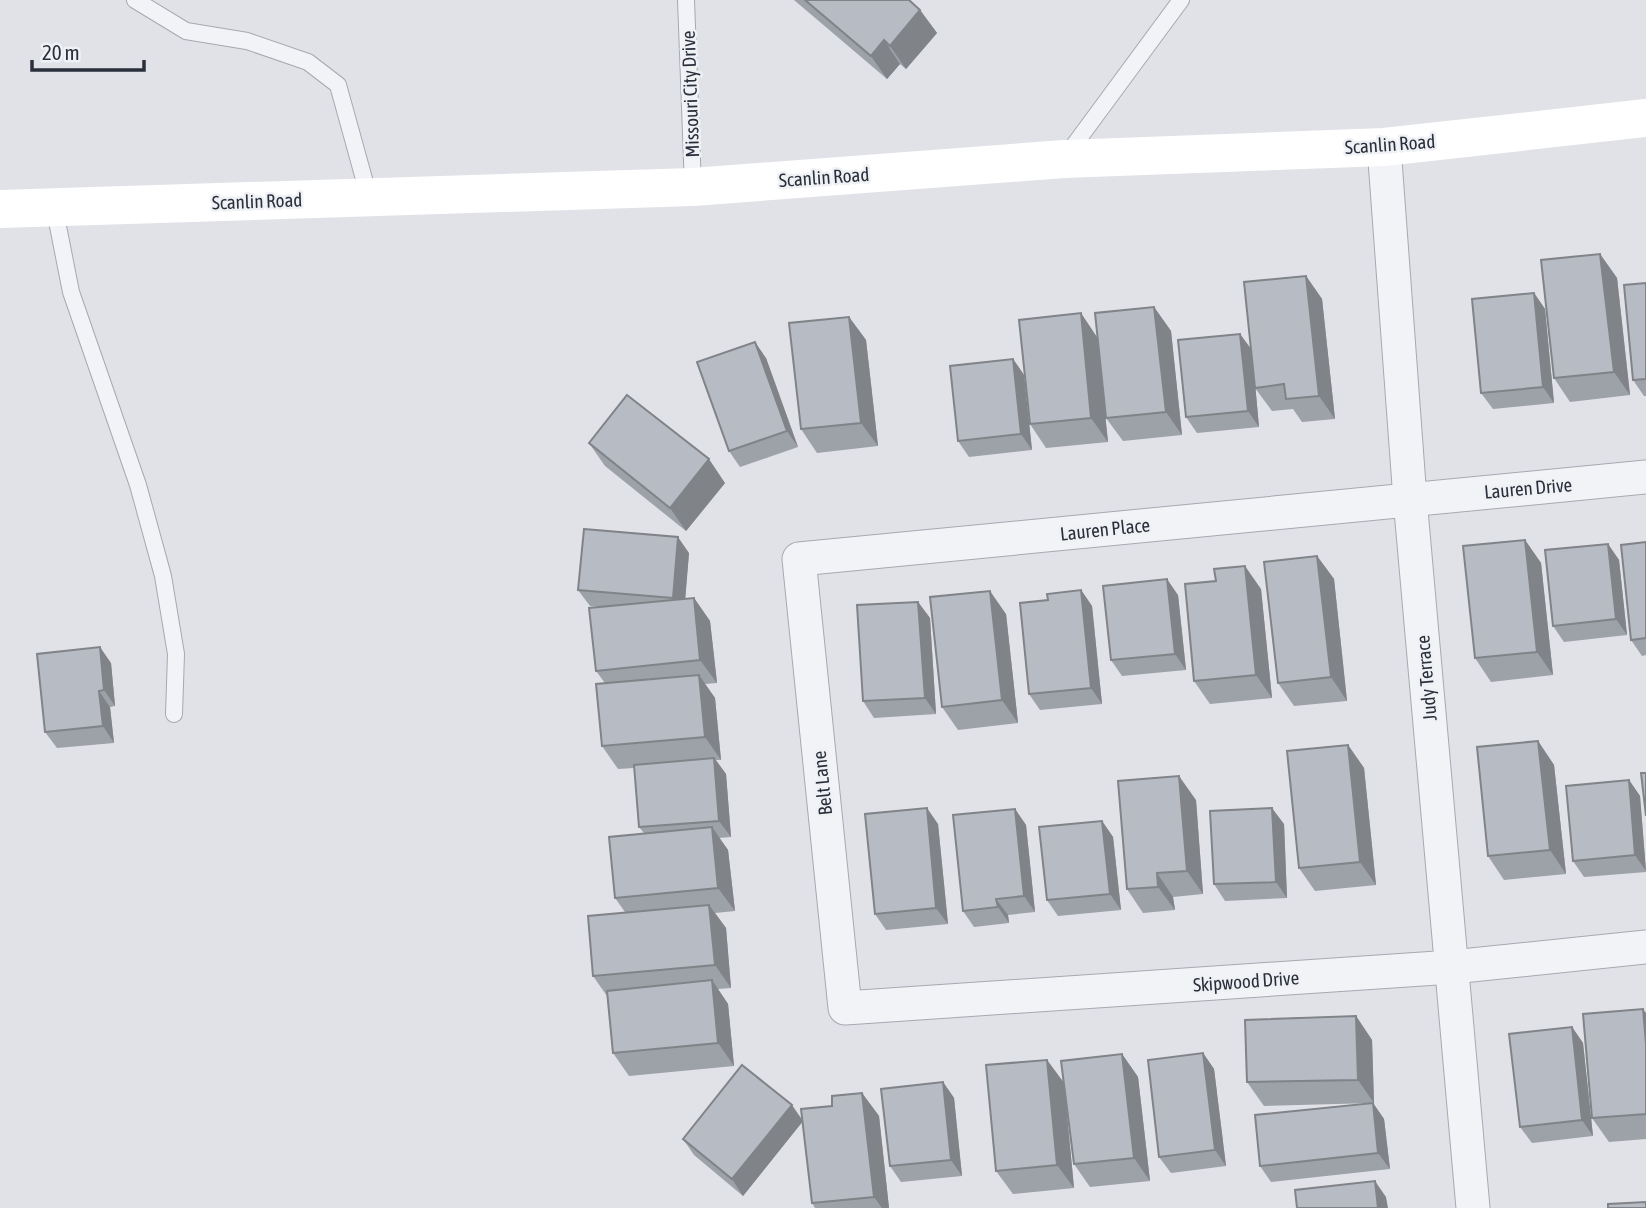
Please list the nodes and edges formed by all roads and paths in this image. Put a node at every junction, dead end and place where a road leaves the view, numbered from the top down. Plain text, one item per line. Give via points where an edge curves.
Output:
1 (135, 0) edge
2 (686, 0) edge
3 (1181, 0) edge
4 (1646, 118) edge
5 (1384, 147) junction
6 (1064, 159) junction
7 (693, 187) junction
8 (369, 197) junction
9 (54, 206) junction
10 (0, 209) edge
11 (1646, 477) edge
12 (1410, 499) junction
13 (799, 559) joint
14 (174, 714) dead end
15 (1646, 947) edge
16 (1452, 967) junction
17 (845, 1008) joint
18 (1473, 1208) edge

1 - 8 lane via 186,32 260,45 307,62 338,85
2 - 7 lane, Missouri City Drive
3 - 6 lane
4 - 5 street, Scanlin Road
5 - 6 street, Scanlin Road
5 - 12 street, Judy Terrace
6 - 7 street, Scanlin Road
7 - 8 street, Scanlin Road
8 - 9 street, Scanlin Road
9 - 10 street, Scanlin Road
9 - 14 lane via 71,292 134,473 163,576 176,654
11 - 12 street, Lauren Drive
12 - 13 street, Lauren Place
12 - 16 street, Judy Terrace
13 - 17 street, Belt Lane
15 - 16 street, Skipwood Drive
16 - 17 street, Skipwood Drive
16 - 18 street, Judy Terrace

